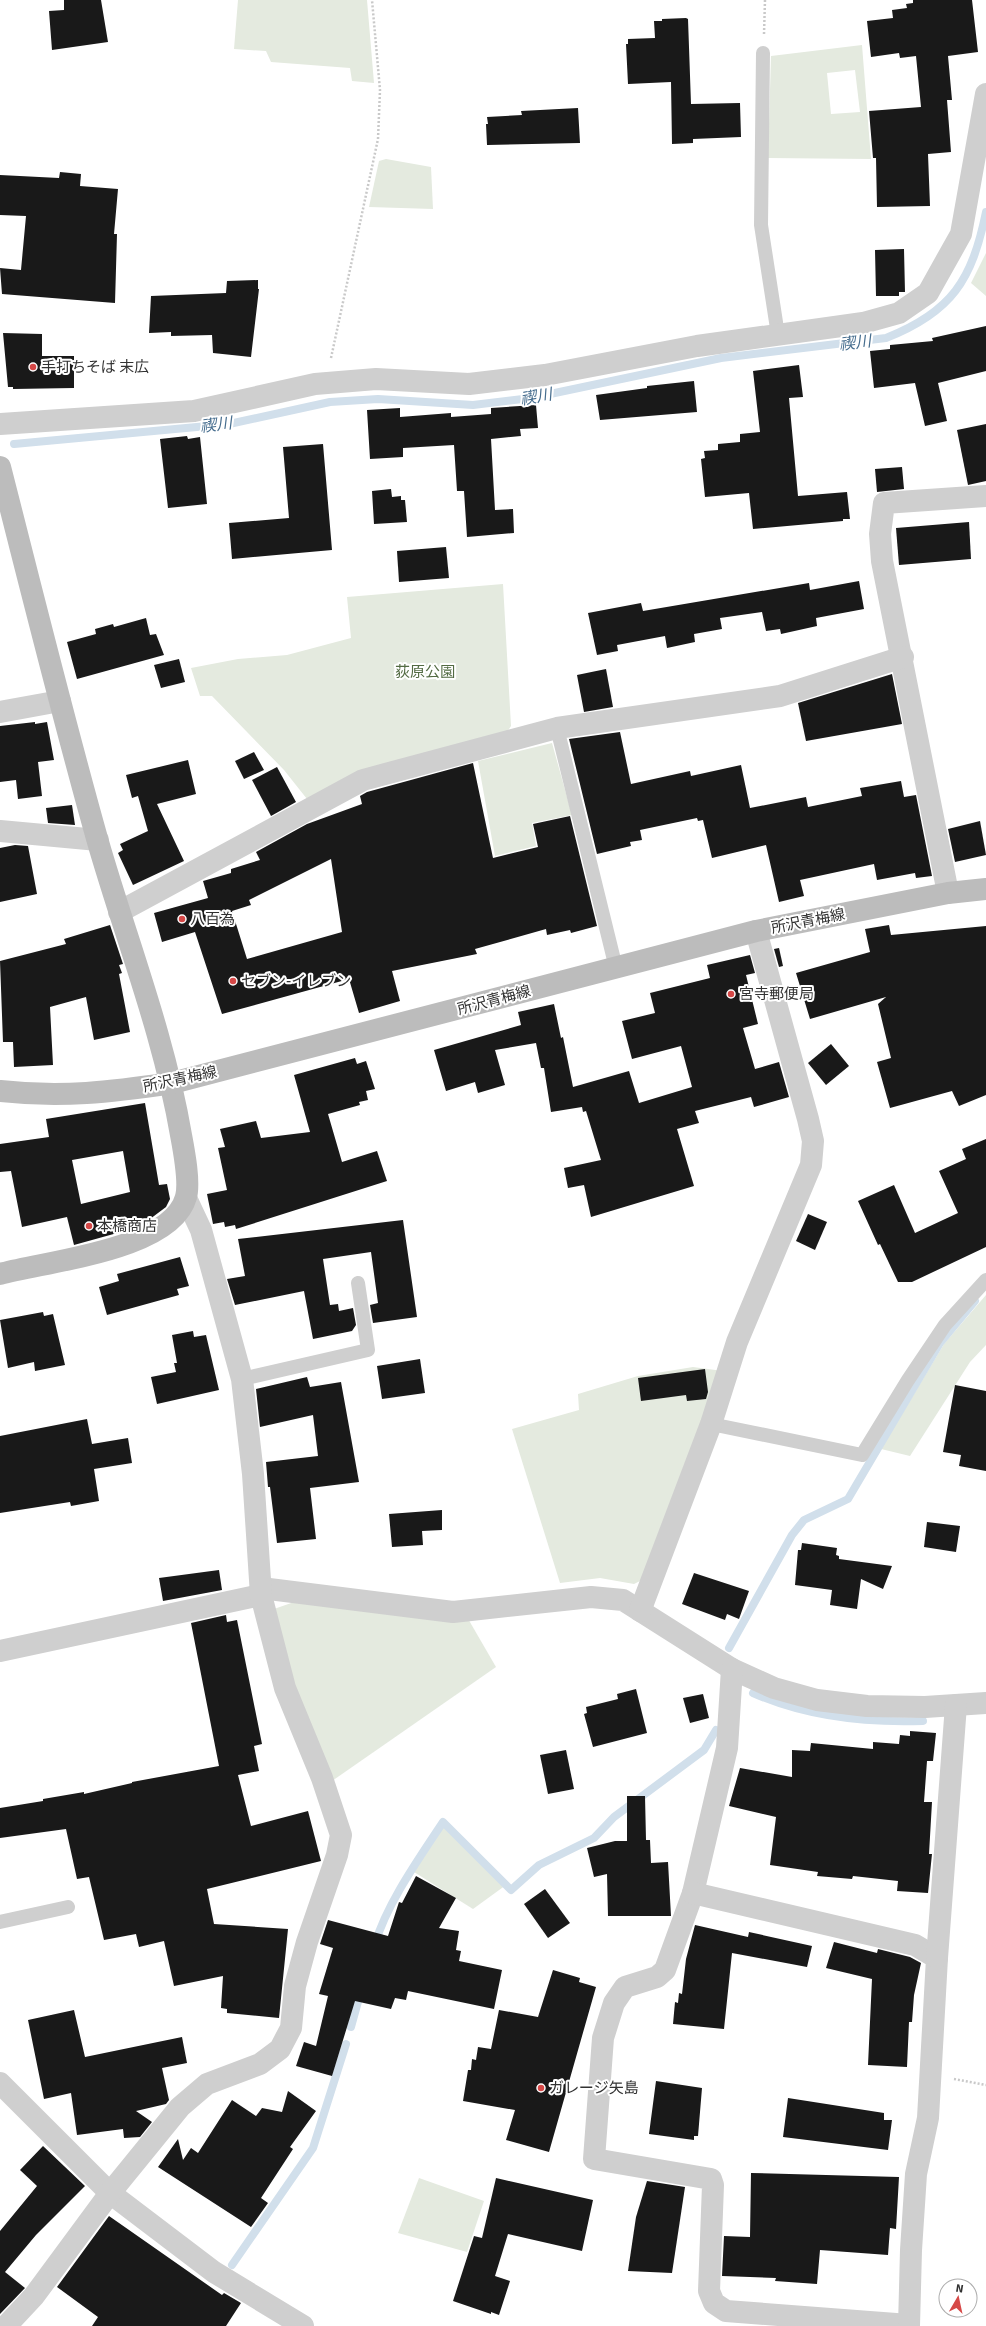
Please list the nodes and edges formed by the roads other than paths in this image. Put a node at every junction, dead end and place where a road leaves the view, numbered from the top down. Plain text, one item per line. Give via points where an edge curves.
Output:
1 (763, 53) road end
2 (986, 94) edge
3 (979, 180) edge
4 (778, 335) junction
5 (0, 424) edge
6 (0, 467) edge
7 (986, 496) edge
8 (903, 657) junction
9 (60, 701) junction
10 (0, 712) edge
11 (558, 728) junction
12 (0, 831) edge
13 (98, 840) junction
14 (986, 889) edge
15 (948, 894) junction
16 (119, 912) junction
17 (756, 931) junction
18 (616, 968) junction
19 (172, 1083) junction
20 (0, 1091) edge
21 (186, 1198) junction
22 (0, 1274) edge
23 (986, 1280) edge
24 (358, 1283) dead end
25 (242, 1379) junction
26 (711, 1424) junction
27 (261, 1591) junction
28 (640, 1611) junction
29 (0, 1651) edge
30 (732, 1669) junction
31 (986, 1703) edge
32 (956, 1705) junction
33 (693, 1893) junction
34 (68, 1907) dead end
35 (0, 1922) edge
36 (937, 1958) junction
37 (0, 2083) edge
38 (110, 2193) junction
39 (909, 2325) edge
40 (6, 2326) edge
41 (303, 2326) edge

1 - 4 lane via 761,225
2 - 3 street
3 - 4 street via 961,234 928,292 899,313 863,323
4 - 5 street via 697,346 545,375 469,384 376,379 315,384 194,411
6 - 9 main road
7 - 8 street via 884,502 880,534 882,561
8 - 11 street via 780,696
8 - 15 street
9 - 10 street
9 - 13 main road
11 - 16 street via 363,780
11 - 18 lane
12 - 13 street
13 - 16 main road
14 - 15 main road, 所沢青梅線
15 - 17 main road, 所沢青梅線
16 - 19 main road
17 - 18 main road, 所沢青梅線
17 - 26 street via 808,1119 813,1141 811,1165 737,1342
18 - 19 main road, 所沢青梅線
19 - 20 main road, 所沢青梅線 via 97,1094 38,1095
19 - 21 main road via 184,1148
21 - 22 main road via 174,1216 160,1230 104,1252
21 - 25 street via 201,1230
23 - 26 lane via 945,1325 862,1456
24 - 25 lane via 368,1350
25 - 27 street via 253,1474
26 - 28 street
27 - 28 street via 453,1612 591,1597 623,1600
27 - 29 street
27 - 38 street via 285,1688 322,1778 340,1835 336,1856 307,1942 295,1986 290,2028 280,2049 260,2064 207,2084 180,2107
28 - 30 street
30 - 32 street via 774,1688 818,1700 867,1706
30 - 33 street via 727,1748
31 - 32 street
32 - 36 street
33 - 36 street via 915,1945
33 - 39 street via 665,1970 652,1979 625,1988 614,2003 603,2038 594,2159 711,2179 713,2185 709,2292 714,2304 726,2310
34 - 35 lane
36 - 39 street via 928,2118 916,2174 910,2250
37 - 38 street
38 - 40 street via 34,2296
38 - 41 street via 214,2272

